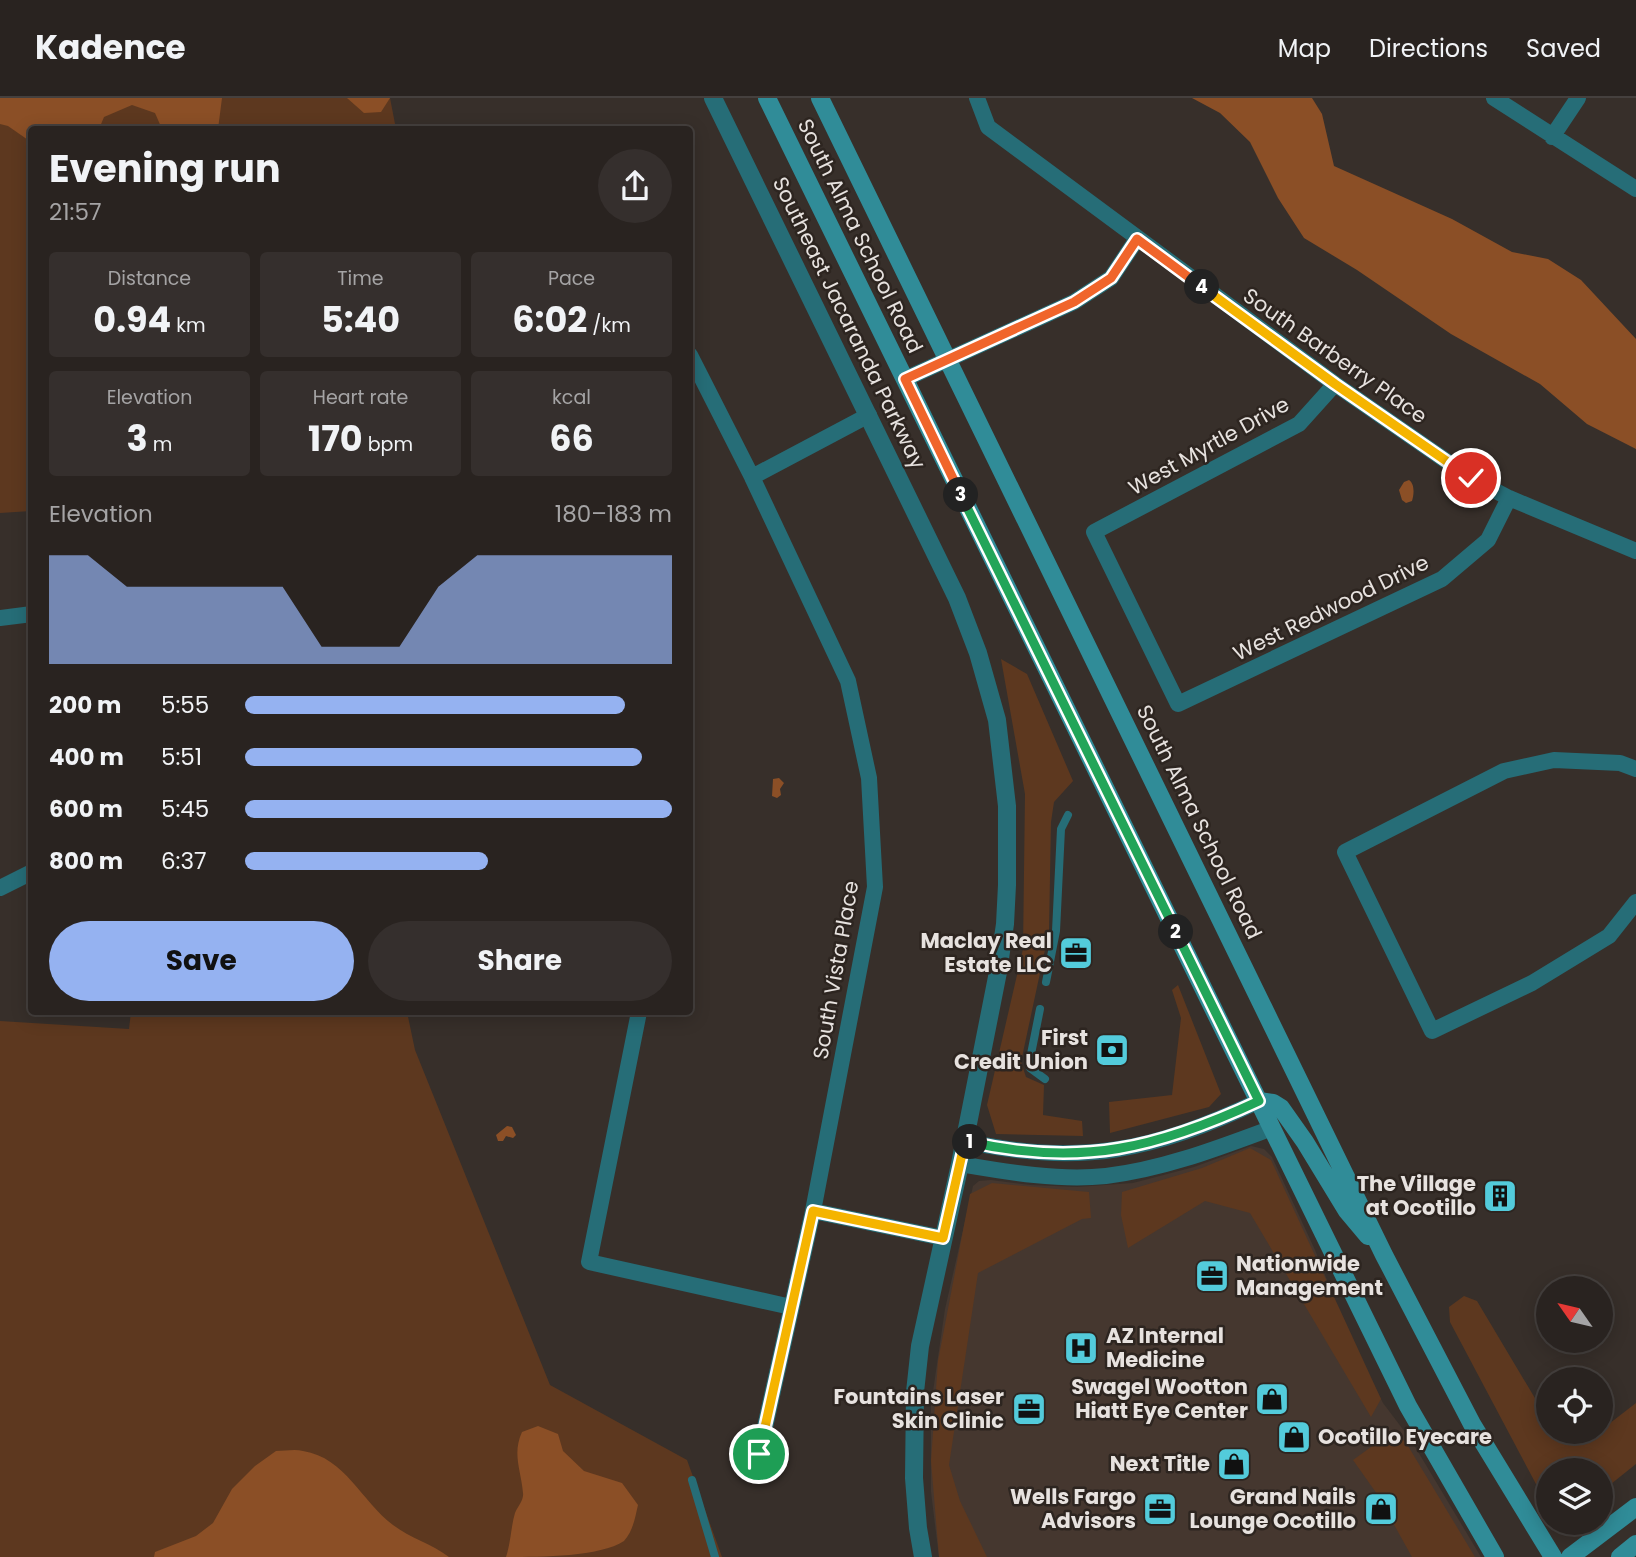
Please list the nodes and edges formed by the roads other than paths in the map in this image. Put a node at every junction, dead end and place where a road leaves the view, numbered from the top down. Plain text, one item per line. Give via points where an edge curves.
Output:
1 (713, 98) edge
2 (767, 98) edge
3 (820, 98) edge
4 (977, 98) edge
5 (1494, 98) edge
6 (1578, 98) edge
7 (1552, 137) junction
8 (1636, 189) edge
9 (1137, 239) junction
10 (948, 358) junction
11 (693, 361) edge
12 (905, 379) junction
13 (1335, 384) junction
14 (869, 415) junction
15 (752, 477) junction
16 (1509, 498) junction
17 (1636, 551) edge
18 (28, 614) edge
19 (0, 618) edge
20 (1178, 704) joint
21 (1636, 769) edge
22 (1068, 815) dead end
23 (28, 874) edge
24 (0, 888) edge
25 (1636, 902) edge
26 (1046, 982) dead end
27 (1040, 1009) dead end
28 (638, 1015) edge
29 (1045, 1079) dead end
30 (1259, 1101) junction
31 (1272, 1128) junction
32 (965, 1141) junction
33 (960, 1164) junction
34 (813, 1211) junction
35 (943, 1238) junction
36 (1384, 1255) junction
37 (791, 1307) junction
38 (759, 1454) dead end
39 (692, 1480) dead end
40 (1636, 1507) edge
41 (1636, 1544) edge
42 (715, 1557) edge
43 (923, 1557) edge
44 (1495, 1557) edge
45 (1553, 1557) edge
46 (1570, 1557) edge
47 (1620, 1557) edge

1 - 14 street, Southeast Jacaranda Parkway
2 - 12 main road, South Alma School Road
3 - 10 main road, South Alma School Road
4 - 9 street, South Barberry Place via 988,127
5 - 7 street
6 - 7 street
7 - 8 street
9 - 10 street via 1111,278 1074,302
9 - 13 street, South Barberry Place
10 - 12 street
10 - 36 main road, South Alma School Road
11 - 15 street, South Vista Place
12 - 30 main road, South Alma School Road
13 - 16 street, South Barberry Place via 1471,478
13 - 20 street, West Myrtle Drive via 1300,424 1094,532
14 - 15 street
14 - 32 street, Southeast Jacaranda Parkway via 967,622 997,720 1003,757 1008,846 1005,924
15 - 34 street, South Vista Place via 848,681 869,778 875,887
16 - 17 street, South Barberry Place
16 - 20 street, West Redwood Drive via 1488,540 1443,579
18 - 19 street
21 - 25 street via 1620,763 1554,760 1504,771 1345,852 1433,1031 1532,983 1609,936
22 - 26 lane via 1061,829 1056,931
23 - 24 street
27 - 29 lane via 1030,1068
28 - 37 street via 589,1262
30 - 31 main road, South Alma School Road
30 - 32 street via 1183,1133 1102,1153 1030,1153
30 - 36 main road via 1281,1108 1347,1211
31 - 33 street via 1175,1163 1103,1176 1018,1174
31 - 44 main road, South Alma School Road via 1408,1406
32 - 33 street, Southeast Jacaranda Parkway
33 - 35 street, Southeast Jacaranda Parkway
34 - 35 street
34 - 37 street, South Vista Place
35 - 43 street, Southeast Jacaranda Parkway via 915,1392 914,1478
36 - 45 main road, South Alma School Road via 1472,1424
37 - 38 street, South Vista Place
39 - 42 lane
40 - 46 main road
41 - 47 main road

